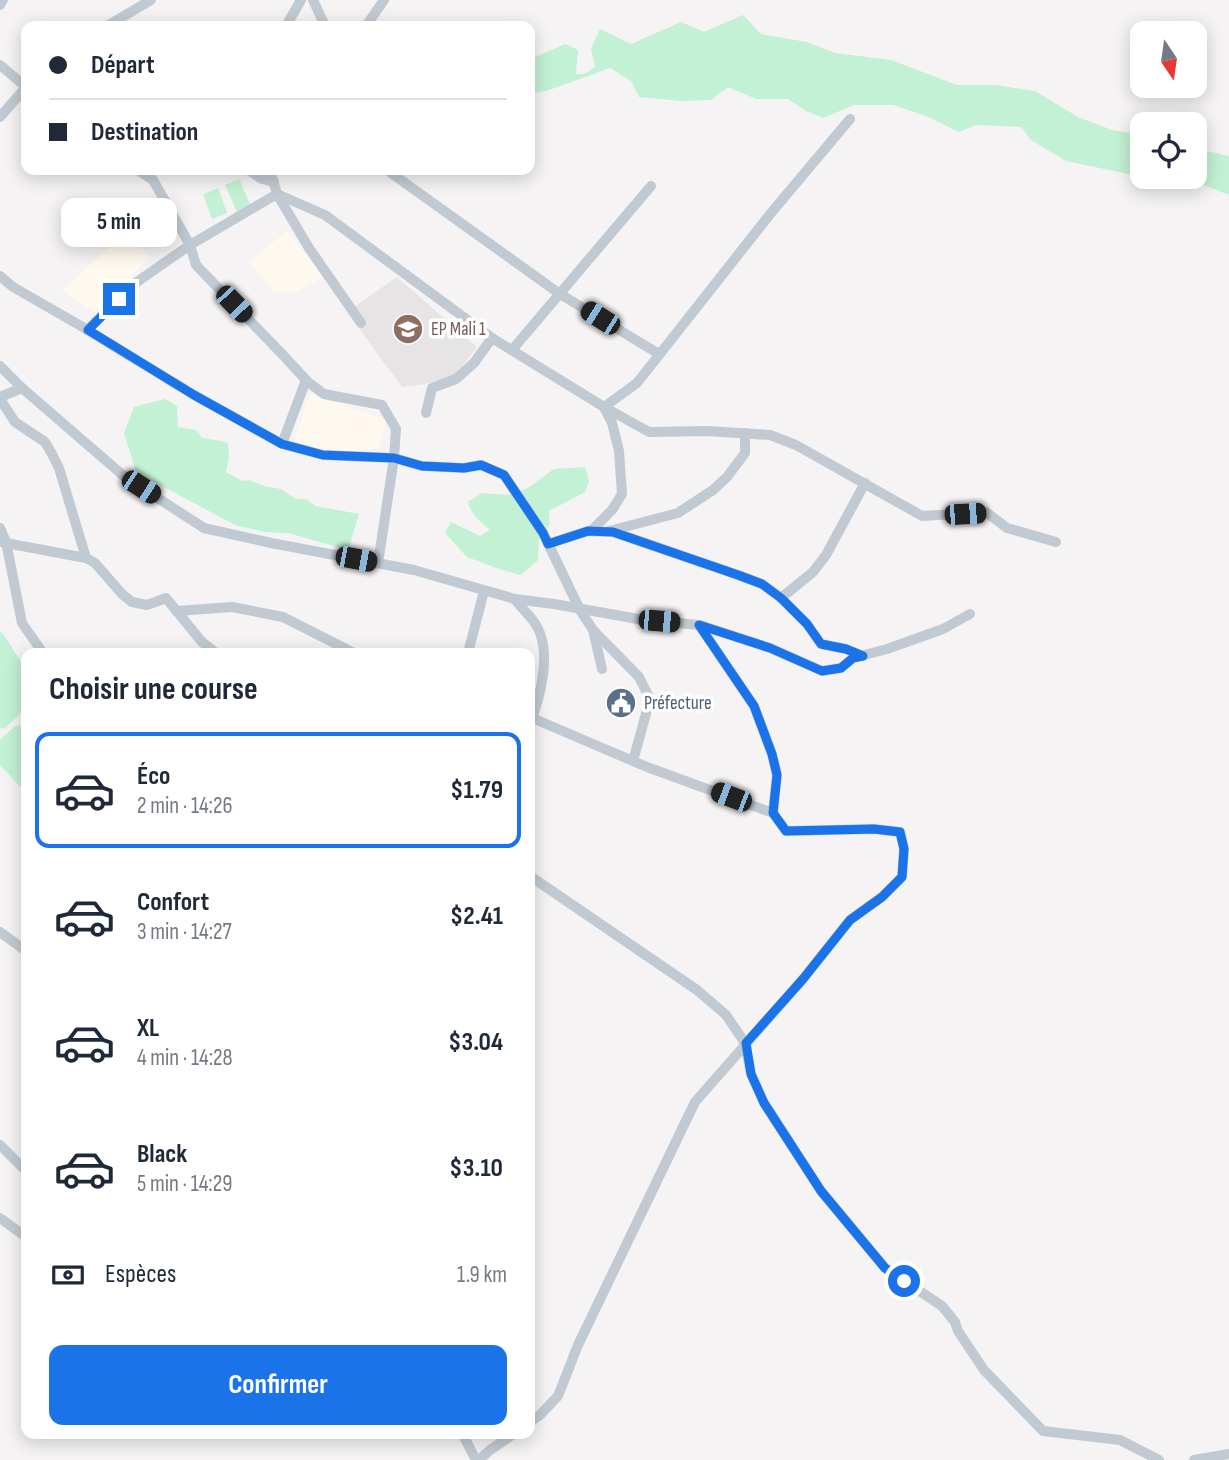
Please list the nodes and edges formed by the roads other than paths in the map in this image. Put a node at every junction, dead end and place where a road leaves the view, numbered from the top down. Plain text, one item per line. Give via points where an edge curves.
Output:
1 (3, 0) edge
2 (151, 0) edge
3 (300, 0) edge
4 (313, 0) edge
5 (384, 0) edge
6 (0, 5) edge
7 (126, 21) edge
8 (289, 21) edge
9 (323, 21) edge
10 (369, 21) edge
11 (0, 65) edge
12 (21, 83) edge
13 (21, 93) edge
14 (0, 117) edge
15 (850, 119) dead end
16 (146, 175) edge
17 (256, 175) edge
18 (272, 175) edge
19 (394, 175) edge
20 (274, 182) junction
21 (651, 186) dead end
22 (277, 194) junction
23 (190, 245) junction
24 (0, 276) edge
25 (560, 294) junction
26 (361, 323) dead end
27 (88, 330) junction
28 (492, 338) junction
29 (512, 350) junction
30 (659, 354) junction
31 (0, 366) edge
32 (306, 380) junction
33 (22, 388) junction
34 (0, 398) edge
35 (604, 407) junction
36 (426, 413) dead end
37 (745, 433) junction
38 (282, 444) junction
39 (394, 458) junction
40 (865, 483) junction
41 (0, 527) edge
42 (591, 531) junction
43 (605, 532) junction
44 (3, 542) edge
45 (1056, 542) dead end
46 (548, 544) junction
47 (86, 558) junction
48 (379, 564) junction
49 (484, 591) junction
50 (781, 598) junction
51 (514, 599) junction
52 (580, 610) junction
53 (176, 611) junction
54 (970, 614) dead end
55 (699, 625) junction
56 (593, 630) junction
57 (40, 648) edge
58 (210, 648) edge
59 (344, 648) edge
60 (469, 648) edge
61 (863, 656) junction
62 (602, 669) dead end
63 (535, 710) edge
64 (535, 721) edge
65 (633, 761) junction
66 (773, 813) junction
67 (535, 879) edge
68 (0, 932) edge
69 (21, 947) edge
70 (746, 1043) junction
71 (0, 1145) edge
72 (21, 1166) edge
73 (0, 1218) edge
74 (21, 1233) edge
75 (535, 1418) edge
76 (465, 1439) edge
77 (506, 1439) edge
78 (1229, 1454) edge
79 (477, 1460) edge
80 (1159, 1460) edge
81 (1194, 1460) edge

1 - 6 street
2 - 7 street
3 - 8 street
4 - 9 street
5 - 10 street
11 - 12 street
13 - 14 street
15 - 30 street
16 - 23 street via 153,180
17 - 20 street
18 - 20 street
19 - 25 street
20 - 22 street
21 - 25 street
22 - 23 street
22 - 26 street
22 - 28 street via 324,215
23 - 27 street via 134,284
23 - 32 street via 196,265
24 - 27 street
25 - 29 street
25 - 30 street
27 - 38 street
28 - 29 street
28 - 36 street via 456,379 432,388
29 - 35 street
30 - 35 street via 637,383
31 - 33 street
32 - 38 street
32 - 39 street via 324,394 382,405 396,429
33 - 34 street
33 - 48 street via 125,477 204,527
34 - 47 street via 15,422 45,442 52,454
35 - 37 street via 649,432
35 - 42 street via 619,451 622,494
37 - 40 street via 770,435 796,445
37 - 43 street via 745,453 713,491 678,513
38 - 39 street via 323,455
39 - 46 street via 422,466 481,465 504,475
39 - 48 street
40 - 45 street via 922,516 986,512 1007,528
40 - 50 street via 826,555
41 - 44 street
42 - 43 street
42 - 46 street
43 - 50 street via 762,584
44 - 47 street
44 - 57 street via 22,623
46 - 52 street
47 - 53 street via 132,602 147,606 166,598
48 - 49 street
49 - 51 street
49 - 60 street
50 - 61 street via 821,644
51 - 52 street
51 - 63 street via 537,626 545,653
52 - 55 street
52 - 56 street
53 - 58 street
53 - 59 street via 232,607 283,617
54 - 61 street via 943,629
55 - 61 street via 822,671 841,668
55 - 66 street via 754,706 777,775
56 - 62 street
56 - 65 street via 639,677 650,699
64 - 65 street
65 - 66 street
66 - 70 street via 786,831 900,832 902,877 850,920
67 - 70 street via 697,990 726,1015
68 - 69 street
70 - 75 street via 695,1102 558,1396
70 - 80 street via 751,1074 764,1103 821,1191 885,1268 942,1306 984,1370 1043,1431 1120,1440
71 - 72 street
73 - 74 street
76 - 79 street
77 - 79 street
78 - 81 street

